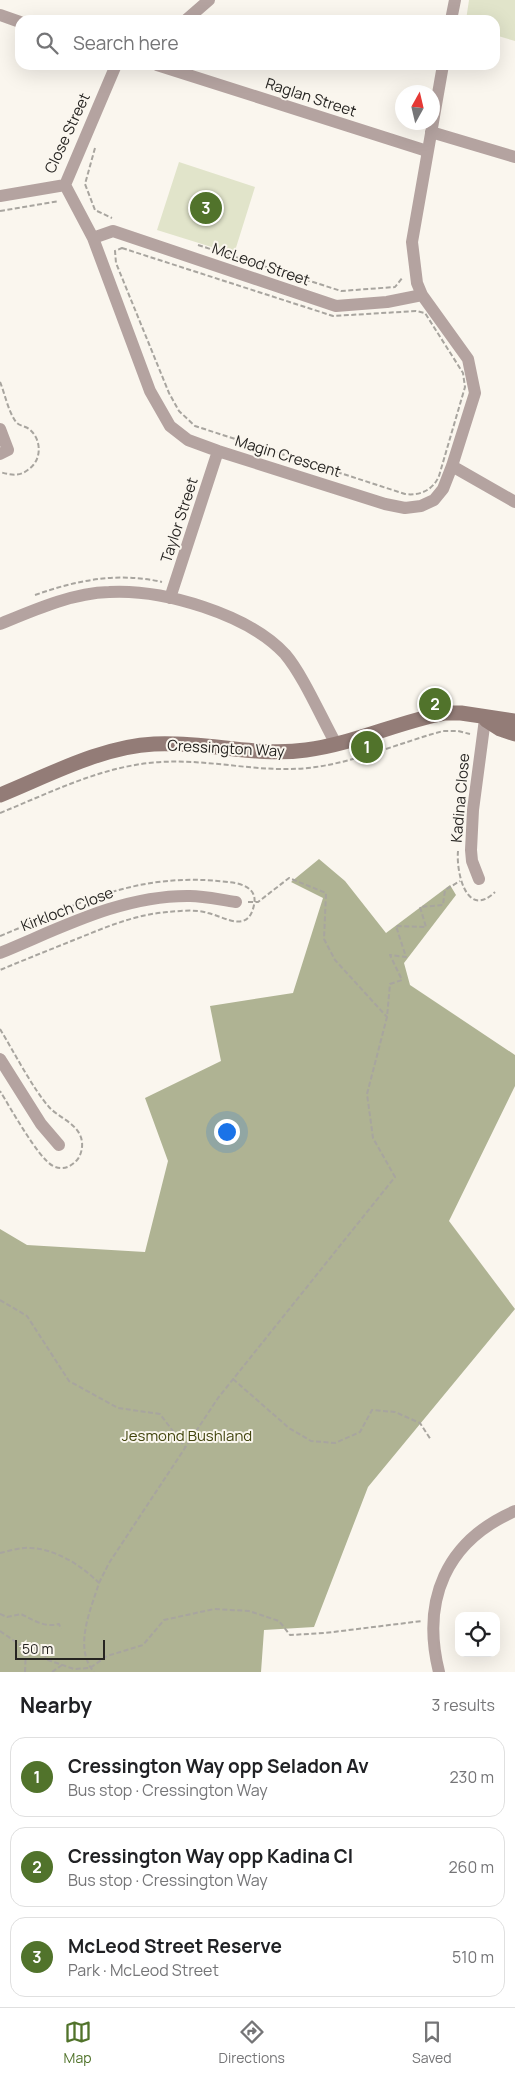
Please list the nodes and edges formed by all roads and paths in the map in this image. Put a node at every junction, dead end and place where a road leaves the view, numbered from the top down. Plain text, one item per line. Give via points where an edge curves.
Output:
1 (209, 0) edge
2 (455, 0) edge
3 (192, 15) edge
4 (452, 15) edge
5 (0, 16) edge
6 (15, 20) edge
7 (114, 70) edge
8 (173, 70) edge
9 (442, 70) edge
10 (431, 132) junction
11 (97, 141) dead end
12 (427, 151) junction
13 (515, 157) edge
14 (65, 185) junction
15 (0, 196) edge
16 (62, 202) dead end
17 (0, 211) edge
18 (117, 220) dead end
19 (93, 238) junction
20 (190, 243) dead end
21 (404, 274) dead end
22 (422, 295) junction
23 (427, 316) joint
24 (0, 382) edge
25 (0, 429) edge
26 (218, 451) junction
27 (0, 454) edge
28 (452, 466) junction
29 (0, 472) edge
30 (515, 502) edge
31 (170, 598) junction
32 (0, 624) edge
33 (485, 719) junction
34 (515, 722) edge
35 (470, 733) dead end
36 (515, 734) edge
37 (336, 744) junction
38 (0, 795) edge
39 (0, 813) edge
40 (479, 879) dead end
41 (495, 892) dead end
42 (236, 902) joint
43 (255, 902) junction
44 (0, 953) edge
45 (0, 970) edge
46 (387, 1017) junction
47 (0, 1059) edge
48 (59, 1145) dead end
49 (0, 1300) edge
50 (233, 1379) junction
51 (431, 1440) dead end
52 (185, 1447) junction
53 (515, 1511) edge
54 (0, 1553) edge
55 (99, 1583) junction
56 (0, 1614) edge
57 (422, 1621) dead end
58 (61, 1629) dead end
59 (0, 1631) edge
60 (26, 1649) junction
61 (62, 1665) junction
62 (90, 1668) junction
63 (25, 1672) edge
64 (52, 1672) edge
65 (94, 1672) edge
66 (439, 1672) edge

1 - 3 street
2 - 4 street
5 - 6 street
7 - 14 street, Close Street
8 - 12 street, Raglan Street
9 - 10 street
10 - 12 street
10 - 13 street
11 - 18 path via 85,184 95,210
12 - 22 street via 412,242 417,283
14 - 15 street, Close Street
14 - 19 street, Magin Crescent
16 - 17 path
19 - 22 street, McLeod Street via 113,231 336,306 364,305
19 - 26 street, Magin Crescent via 150,391 161,411 170,426 188,440
20 - 21 path via 341,291 395,287 403,280
22 - 28 street, Magin Crescent via 468,359 475,393
23 - 23 path via 416,311 337,316 124,249 114,252 171,398 190,422 206,431 411,495 426,492 437,481 466,387 462,373
24 - 29 path via 16,421 35,436 39,451 36,462 26,472 10,475
25 - 27 street via 8,450
26 - 28 street, Magin Crescent via 405,508 434,500 443,489
26 - 31 street, Taylor Street
28 - 30 street
31 - 32 street via 109,592 69,598
31 - 37 street via 217,611 250,627 285,654
33 - 34 street
33 - 36 street
33 - 37 street, Cressington Way via 445,713
33 - 40 street, Kadina Close via 473,810 472,861
35 - 39 path via 443,731 305,768 264,769 178,762 127,766 90,776
37 - 38 street, Cressington Way via 304,751 276,752 192,745 137,745 71,766
41 - 46 path via 490,897 475,899 468,895 460,880 445,890 442,905 420,907 426,927 396,926 406,956 390,955 402,980 390,984
42 - 43 path
42 - 44 street, Kirkloch Close via 190,896 152,898 115,906
43 - 45 path via 251,915 238,922 198,911 138,916
43 - 46 path via 289,878 326,893 324,939 334,960
46 - 50 path via 367,1094 373,1138 395,1177
47 - 48 street via 41,1124
49 - 52 path via 27,1316 69,1381 118,1408 160,1414
50 - 51 path via 289,1428 312,1440 335,1444 360,1432 372,1410 395,1412 420,1423
50 - 52 path
52 - 55 path via 109,1562
53 - 66 street via 489,1523 475,1535 464,1545 447,1571 433,1616
54 - 55 path via 31,1548 62,1556
55 - 62 path via 84,1629
56 - 58 path via 7,1617 21,1614 36,1622 52,1626 58,1624
57 - 62 path via 290,1635 279,1621 249,1611 214,1609 164,1620 143,1645 106,1656
59 - 60 path
60 - 61 path via 36,1646 48,1660
60 - 63 path
61 - 62 path via 74,1670
61 - 64 path
62 - 65 path

